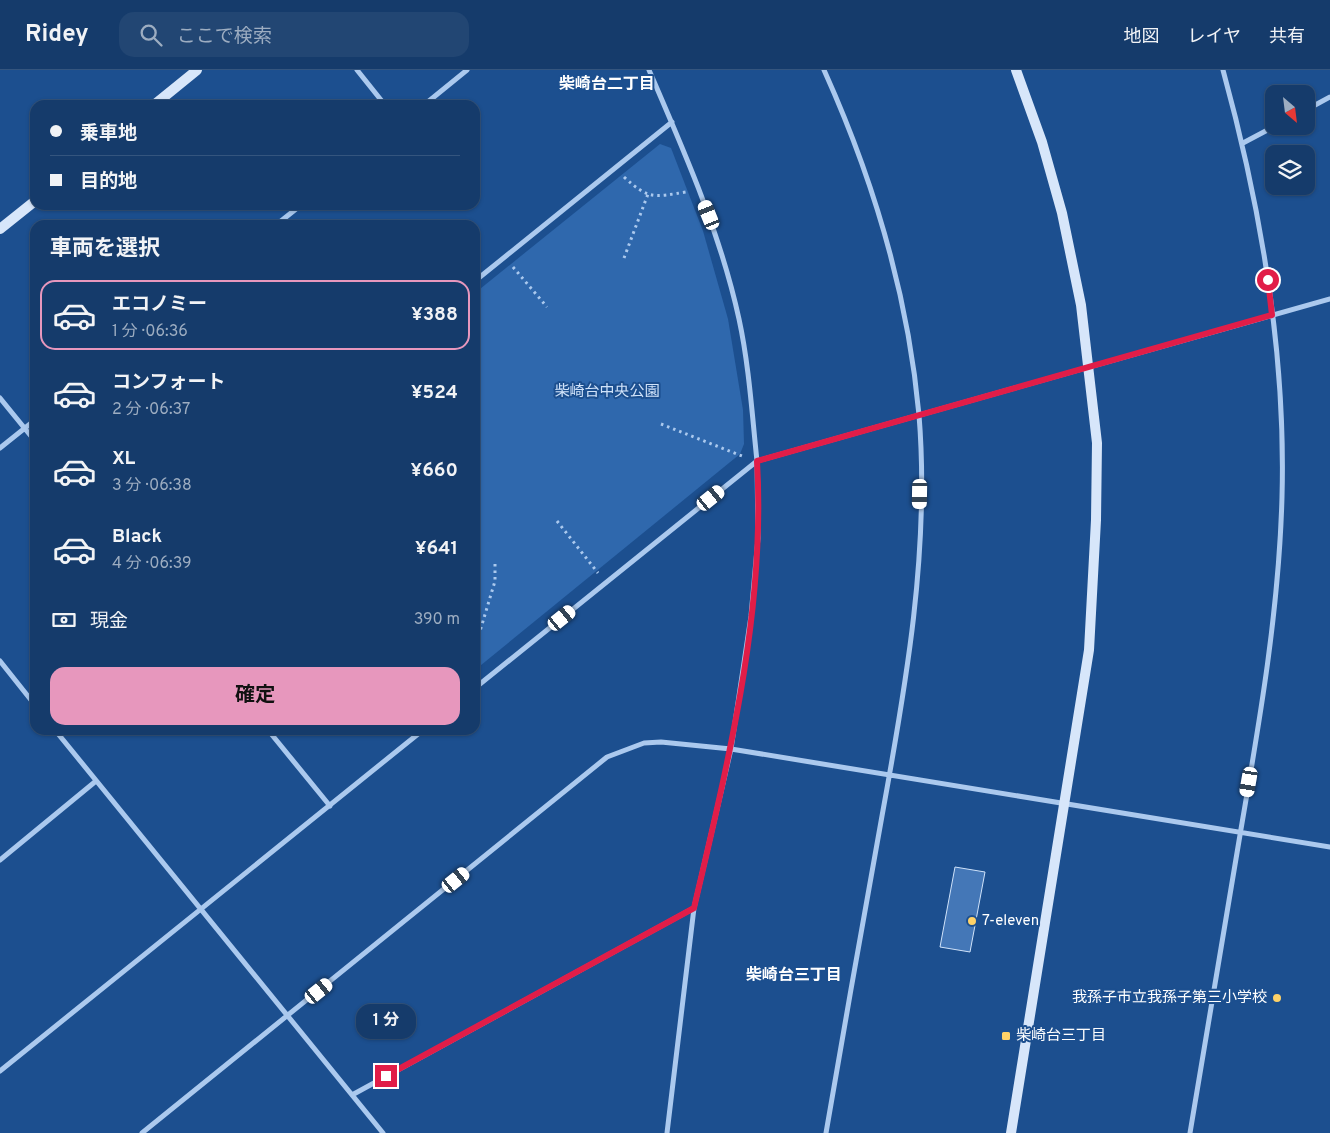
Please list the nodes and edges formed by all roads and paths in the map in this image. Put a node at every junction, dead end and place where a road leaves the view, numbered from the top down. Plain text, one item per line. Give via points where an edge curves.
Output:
1 (197, 70) edge
2 (357, 70) edge
3 (467, 70) edge
4 (649, 70) edge
5 (824, 70) edge
6 (1016, 70) edge
7 (1223, 70) edge
8 (1330, 97) edge
9 (160, 100) edge
10 (381, 100) edge
11 (430, 100) edge
12 (1315, 105) edge
13 (672, 122) junction
14 (1265, 131) edge
15 (1243, 143) junction
16 (614, 168) junction
17 (699, 190) junction
18 (648, 194) junction
19 (30, 205) edge
20 (295, 210) edge
21 (282, 220) edge
22 (0, 230) edge
23 (504, 257) junction
24 (624, 258) dead end
25 (480, 277) edge
26 (1330, 299) edge
27 (547, 306) dead end
28 (1272, 315) junction
29 (1089, 367) junction
30 (0, 398) edge
31 (919, 415) junction
32 (30, 424) edge
33 (661, 424) dead end
34 (25, 428) junction
35 (30, 434) edge
36 (0, 448) edge
37 (757, 461) junction
38 (557, 521) dead end
39 (495, 562) dead end
40 (606, 583) junction
41 (480, 631) edge
42 (0, 661) edge
43 (480, 684) edge
44 (30, 698) edge
45 (59, 735) edge
46 (272, 735) edge
47 (417, 735) edge
48 (731, 749) junction
49 (890, 776) junction
50 (96, 781) junction
51 (1064, 803) junction
52 (330, 806) junction
53 (1241, 833) junction
54 (1330, 847) edge
55 (0, 860) edge
56 (694, 908) junction
57 (202, 909) junction
58 (289, 1016) junction
59 (0, 1071) edge
60 (352, 1095) junction
61 (142, 1133) edge
62 (383, 1133) edge
63 (667, 1133) edge
64 (826, 1133) edge
65 (1011, 1133) edge
66 (1190, 1133) edge

1 - 9 street
2 - 10 street
3 - 11 street
4 - 13 street
5 - 31 street via 874,192 905,324
6 - 29 street via 1042,142 1062,213 1081,305
7 - 15 street
8 - 12 street
13 - 16 street
13 - 17 street
14 - 15 street
15 - 28 street via 1266,263
16 - 18 path via 641,193
16 - 23 street
17 - 18 path via 663,196
17 - 37 street via 717,237 740,320
18 - 24 path
19 - 22 street
20 - 21 street
23 - 25 street
23 - 27 path
26 - 28 street
28 - 29 street
28 - 53 street via 1280,396 1282,506 1274,616
29 - 31 street
29 - 51 street via 1097,443 1094,585 1089,650
30 - 34 street
31 - 37 street
31 - 49 street via 921,485 914,614
32 - 34 street
33 - 37 path
34 - 35 street
34 - 36 street
37 - 40 street
37 - 48 street via 756,577
38 - 40 path
39 - 41 path via 495,581
40 - 43 street
42 - 44 street
45 - 50 street
46 - 52 street
47 - 52 street
48 - 49 street
48 - 56 street
48 - 58 street via 652,742 607,757
49 - 51 street
49 - 64 street
50 - 55 street
50 - 57 street
51 - 53 street
51 - 65 street
52 - 57 street
53 - 54 street
53 - 66 street
56 - 60 street
56 - 63 street
57 - 58 street
57 - 59 street
58 - 60 street
58 - 61 street
60 - 62 street

